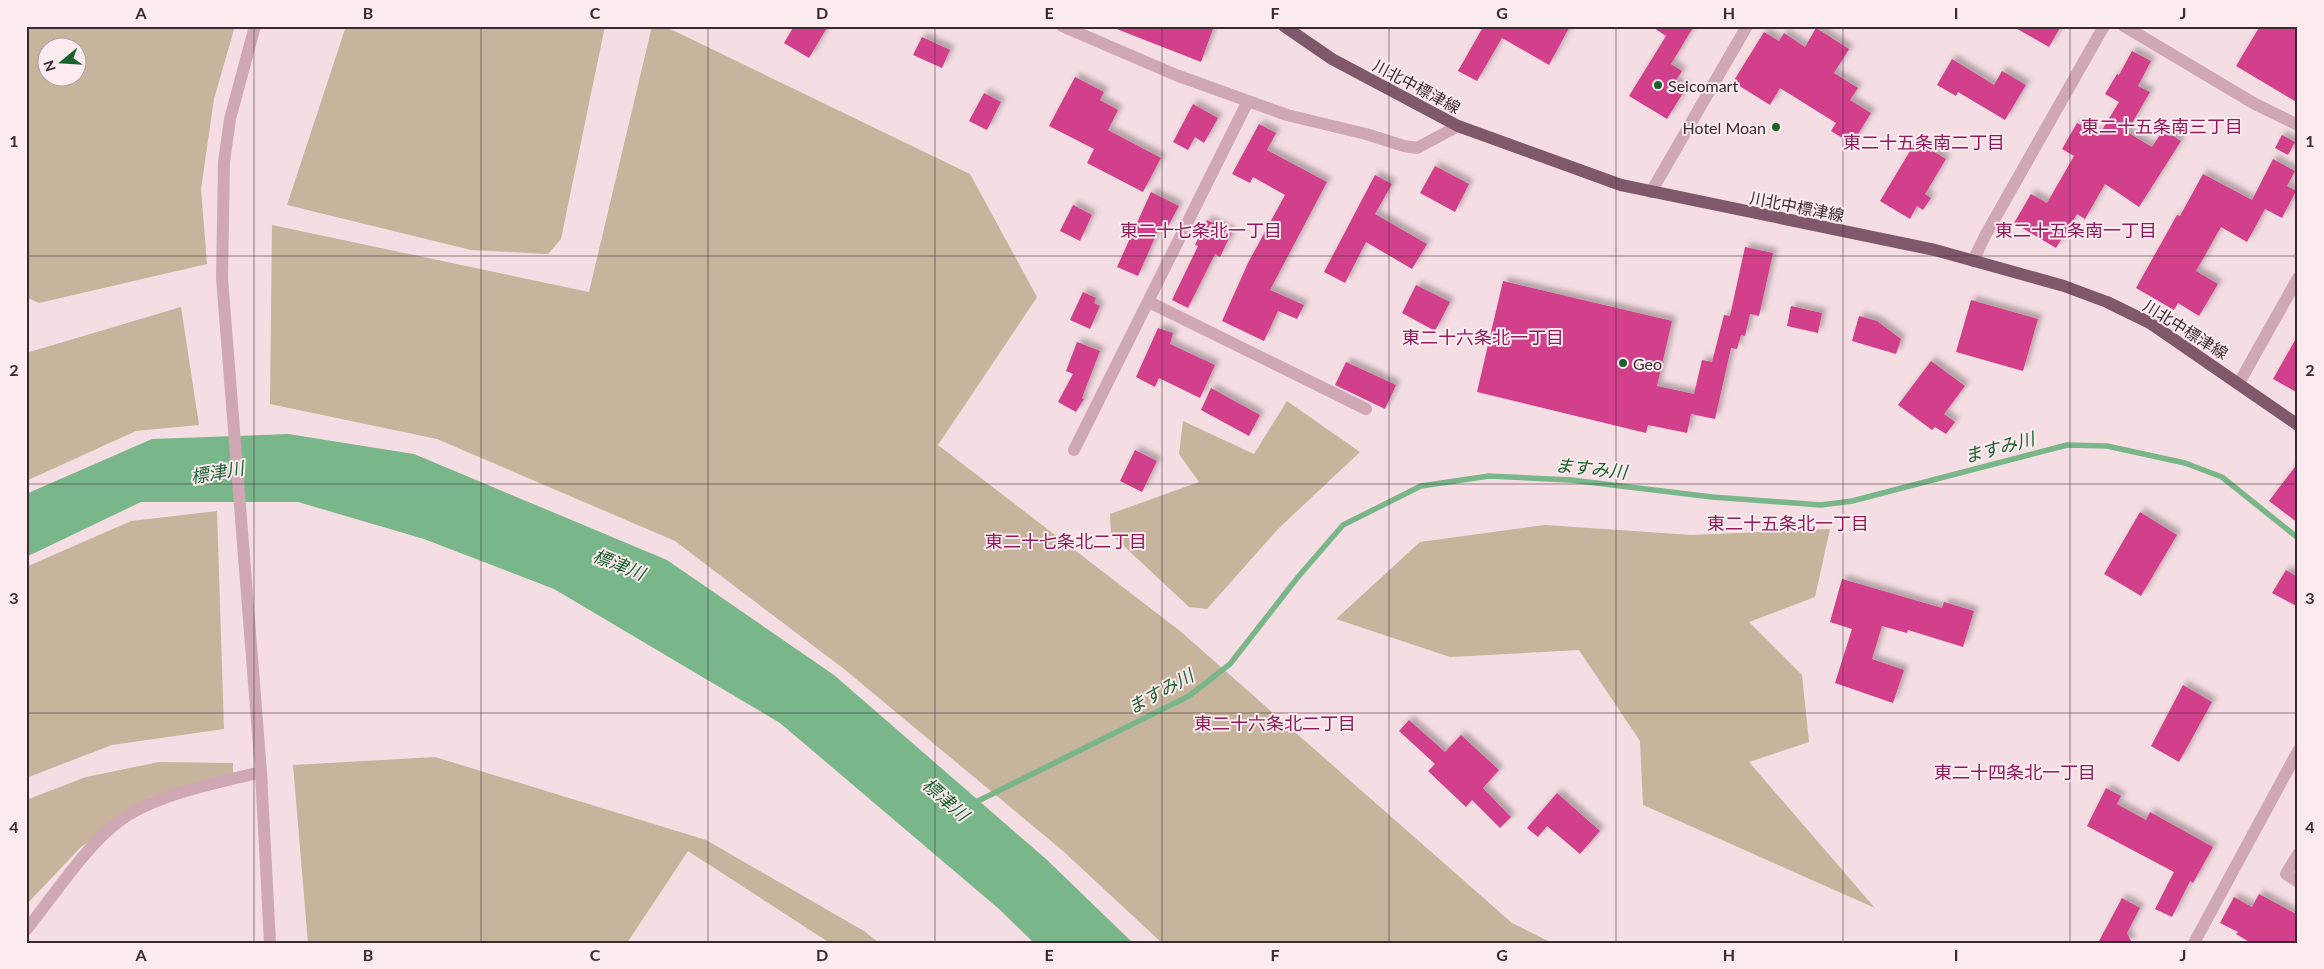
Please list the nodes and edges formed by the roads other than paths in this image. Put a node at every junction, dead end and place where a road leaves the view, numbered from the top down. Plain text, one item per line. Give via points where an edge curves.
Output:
1 (255, 26) edge
2 (1062, 26) edge
3 (1284, 26) edge
4 (1747, 26) edge
5 (2104, 26) edge
6 (2124, 26) edge
7 (1248, 101) junction
8 (2298, 125) edge
9 (1458, 126) junction
10 (1651, 192) junction
11 (1973, 261) junction
12 (2298, 278) edge
13 (1150, 302) junction
14 (2239, 383) junction
15 (1366, 409) dead end
16 (2298, 425) edge
17 (1074, 450) dead end
18 (2298, 751) edge
19 (262, 772) junction
20 (2298, 854) edge
21 (2298, 882) edge
22 (26, 930) edge
23 (270, 943) edge
24 (2194, 943) edge

1 - 19 street via 230,119 224,162 222,278
2 - 7 street via 1176,75
3 - 9 main road, 川北中標津線 via 1332,59
4 - 10 street
5 - 11 street
6 - 8 street via 2255,104
7 - 9 street via 1287,115 1417,148
7 - 13 street
9 - 10 main road, 川北中標津線 via 1621,185
10 - 11 main road, 川北中標津線 via 1935,250
11 - 14 main road, 川北中標津線 via 2064,286 2107,302 2150,323
12 - 14 street
13 - 15 street
13 - 17 street
14 - 16 main road, 川北中標津線
18 - 24 street
19 - 22 street via 178,793 118,822 90,849
19 - 23 street
20 - 21 street via 2286,874

